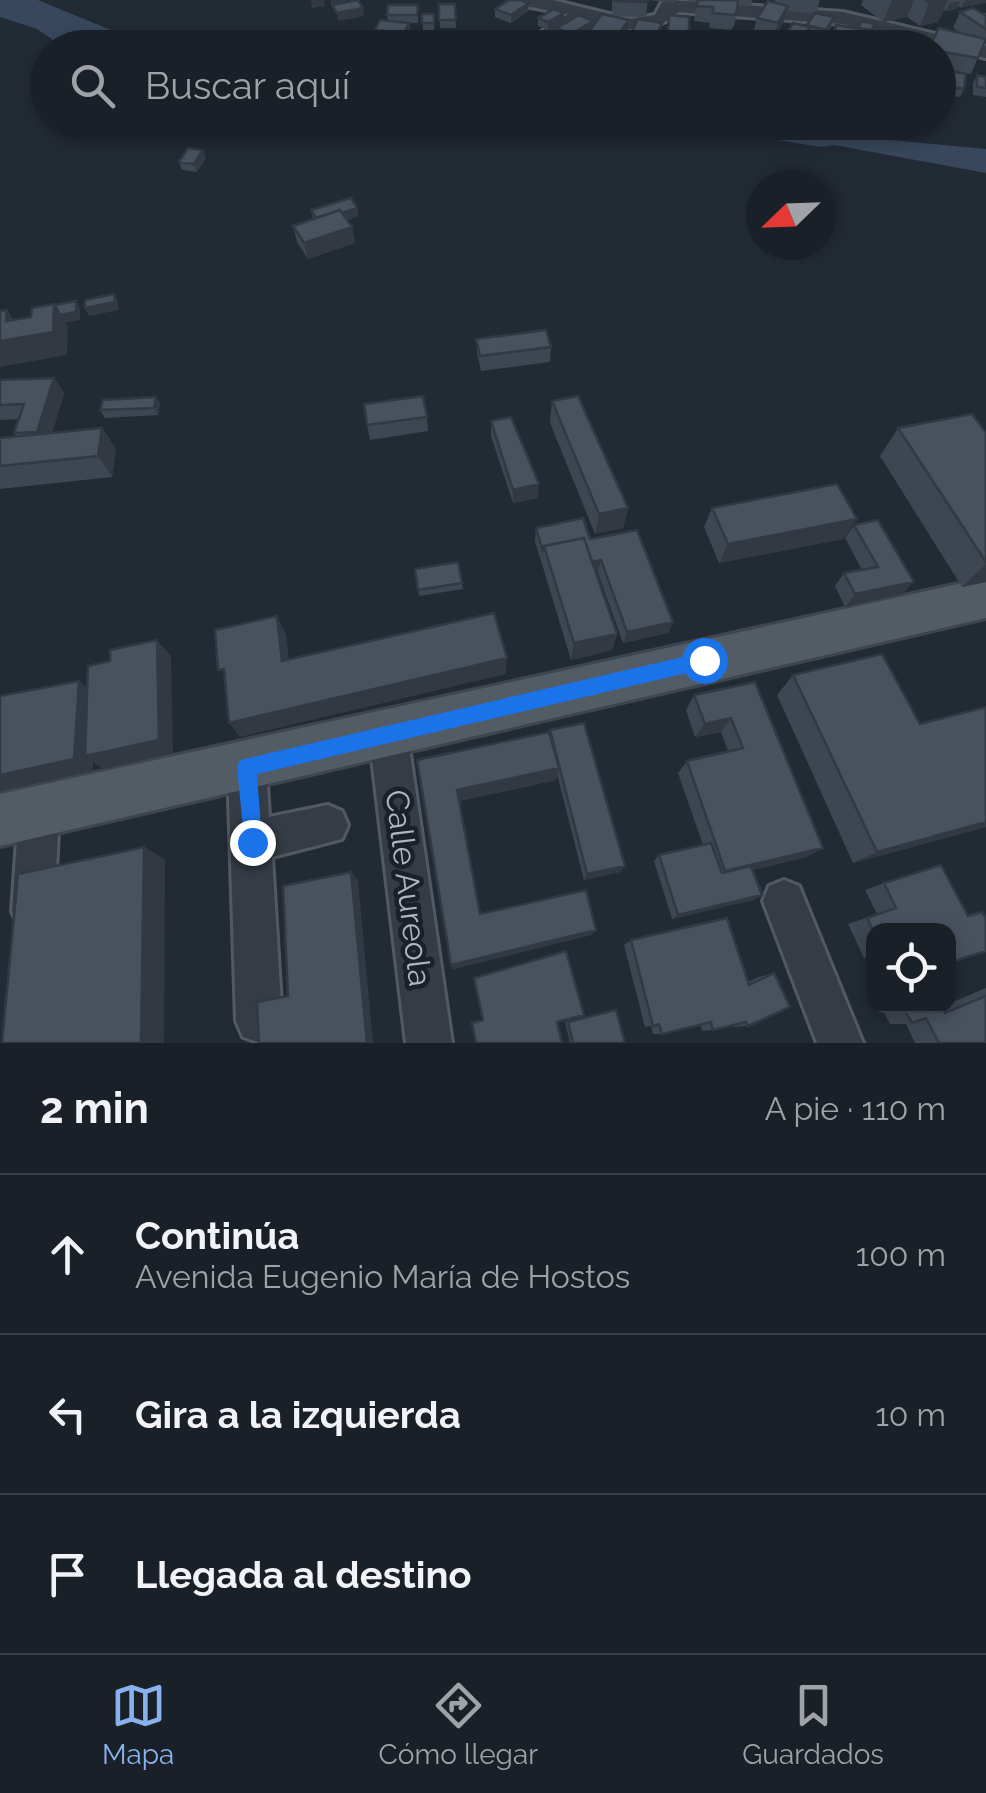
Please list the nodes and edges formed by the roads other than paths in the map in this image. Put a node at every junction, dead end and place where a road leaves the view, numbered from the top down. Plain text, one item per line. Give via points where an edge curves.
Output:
1 (522, 0) edge
2 (585, 12) junction
3 (608, 19) junction
4 (557, 30) edge
5 (597, 30) edge
6 (893, 30) edge
7 (956, 45) edge
8 (986, 52) edge
9 (986, 598) edge
10 (388, 734) junction
11 (247, 767) junction
12 (20, 816) edge
13 (328, 825) dead end
14 (252, 842) junction
15 (784, 902) dead end
16 (30, 946) edge
17 (259, 1021) edge
18 (428, 1043) edge
19 (840, 1043) edge

1 - 2 street
2 - 3 street
2 - 4 street
3 - 5 street
3 - 6 street via 638,25 678,6 843,18
7 - 8 street
9 - 10 main road
10 - 11 main road
10 - 18 street, Calle Aureola
11 - 12 main road
11 - 14 street
12 - 16 street
13 - 14 street
14 - 17 street
15 - 19 street

